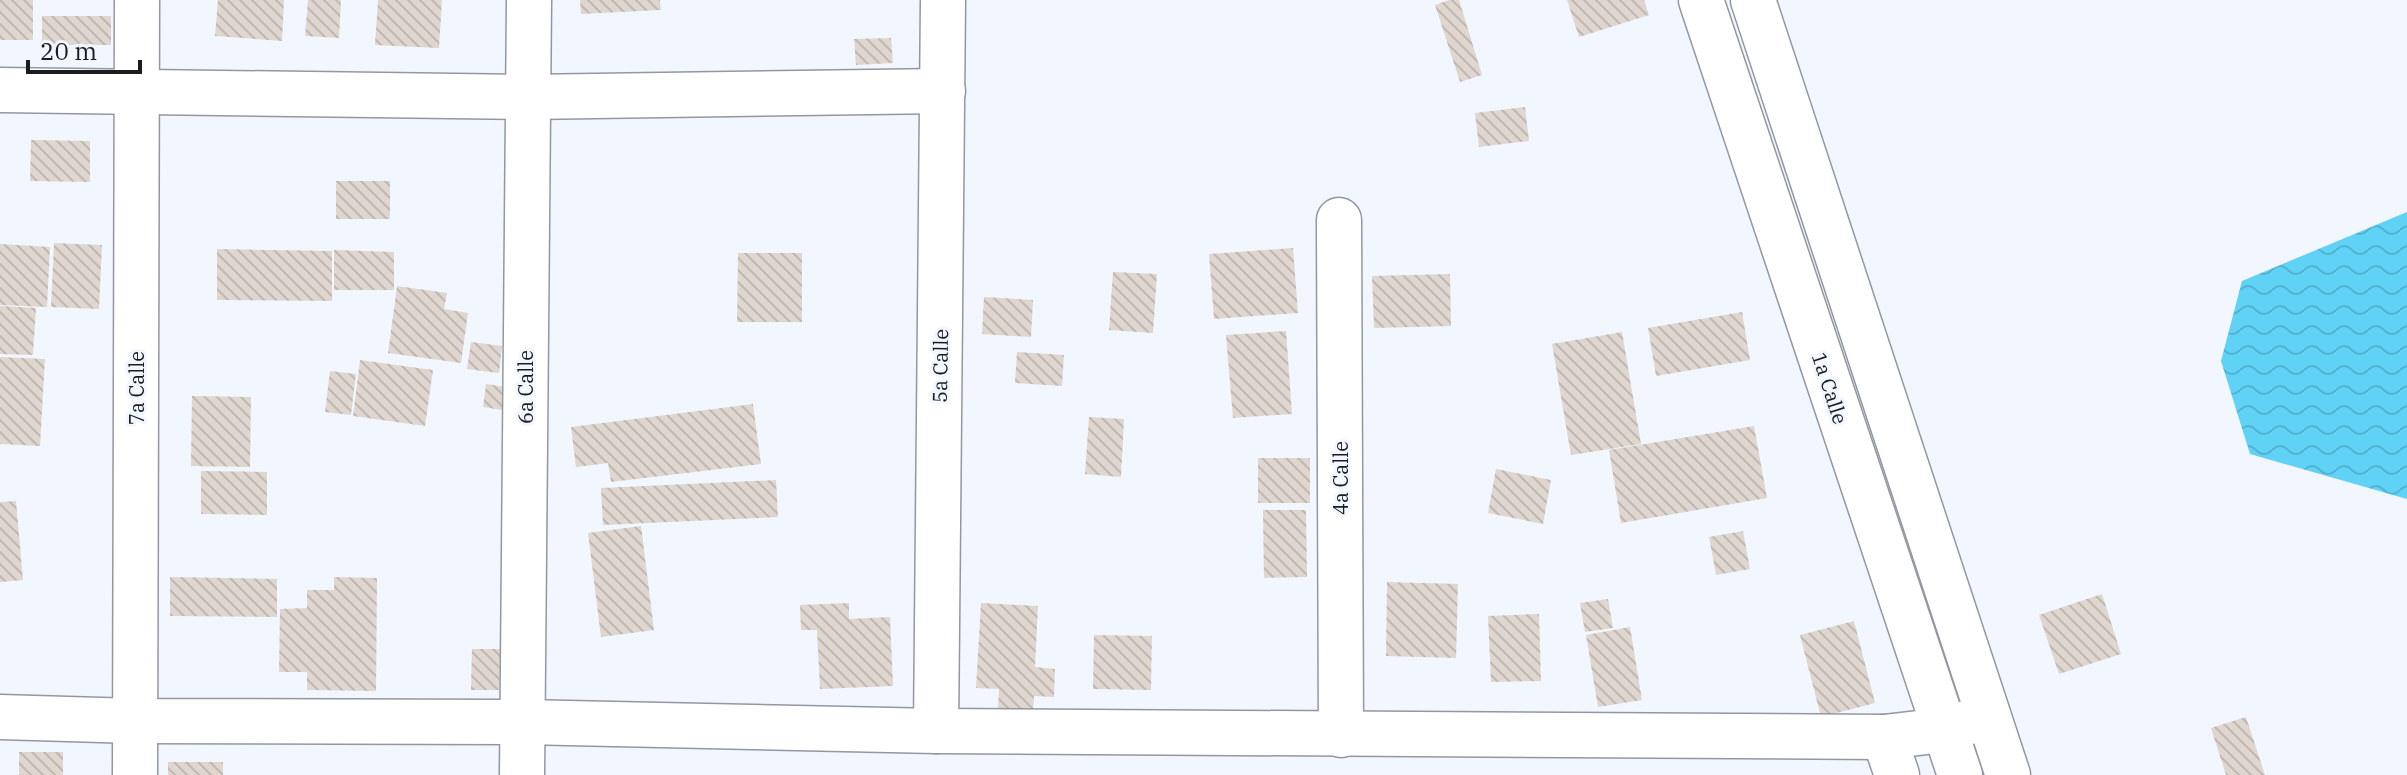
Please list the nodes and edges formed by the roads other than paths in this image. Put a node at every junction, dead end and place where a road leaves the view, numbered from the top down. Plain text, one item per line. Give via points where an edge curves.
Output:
1 (137, 0) edge
2 (529, 0) edge
3 (943, 0) edge
4 (1701, 0) edge
5 (1753, 0) edge
6 (0, 90) edge
7 (943, 91) junction
8 (137, 92) junction
9 (527, 97) junction
10 (1339, 220) dead end
11 (1988, 716) junction
12 (0, 717) edge
13 (135, 721) junction
14 (522, 722) junction
15 (1944, 730) junction
16 (936, 731) junction
17 (1341, 735) junction
18 (1891, 756) edge
19 (135, 775) edge
20 (522, 775) edge
21 (1960, 775) edge
22 (2008, 775) edge

1 - 8 street, 7a Calle
2 - 9 street, 6a Calle
3 - 7 street, 5a Calle
4 - 15 street, 1a Calle
5 - 11 street
6 - 8 street
7 - 9 street
7 - 16 street, 5a Calle
8 - 9 street
8 - 13 street, 7a Calle
9 - 14 street, 6a Calle
10 - 17 street, 4a Calle
11 - 15 street
11 - 22 street
12 - 13 street
13 - 14 street
13 - 19 street, 7a Calle
14 - 16 street
14 - 20 street, 6a Calle
15 - 18 street
15 - 21 street, 1a Calle
16 - 17 street
17 - 18 street

